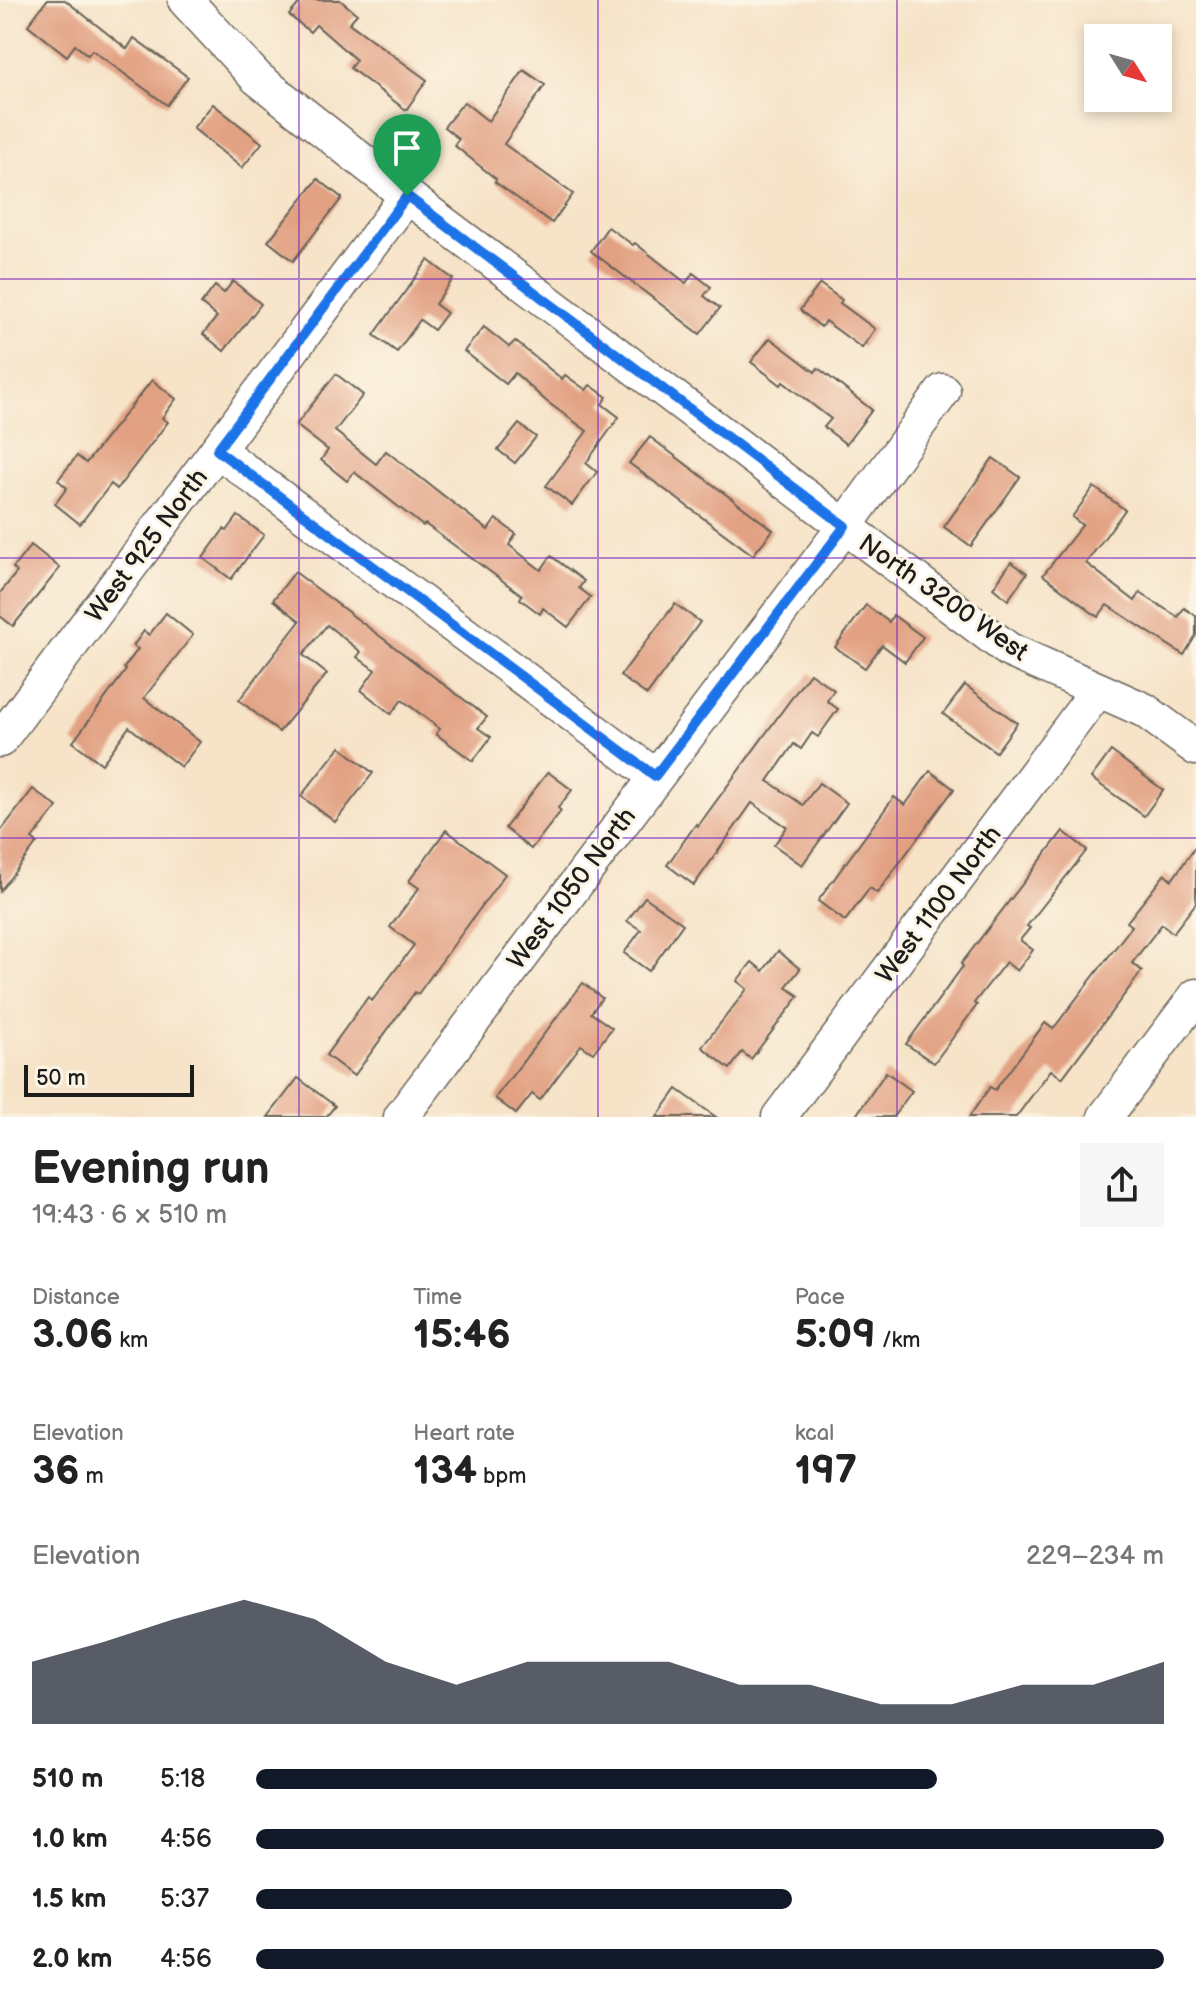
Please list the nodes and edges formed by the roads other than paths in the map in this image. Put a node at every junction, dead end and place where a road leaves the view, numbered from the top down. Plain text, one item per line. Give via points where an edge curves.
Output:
1 (185, 0) edge
2 (407, 196) junction
3 (943, 391) dead end
4 (217, 450) junction
5 (845, 526) junction
6 (1098, 690) junction
7 (0, 740) edge
8 (1196, 748) edge
9 (655, 776) junction
10 (1196, 996) edge
11 (401, 1117) edge
12 (779, 1117) edge
13 (1105, 1117) edge

1 - 2 street, North 3200 West via 257,78
2 - 4 street, West 925 North
2 - 5 street, North 3200 West
3 - 5 street, West 1050 North
4 - 7 street, West 925 North
4 - 9 street
5 - 6 street, North 3200 West via 1009,650
5 - 9 street, West 1050 North
6 - 8 street, North 3200 West via 1144,710
6 - 12 street, West 1100 North
9 - 11 street, West 1050 North
10 - 13 street

